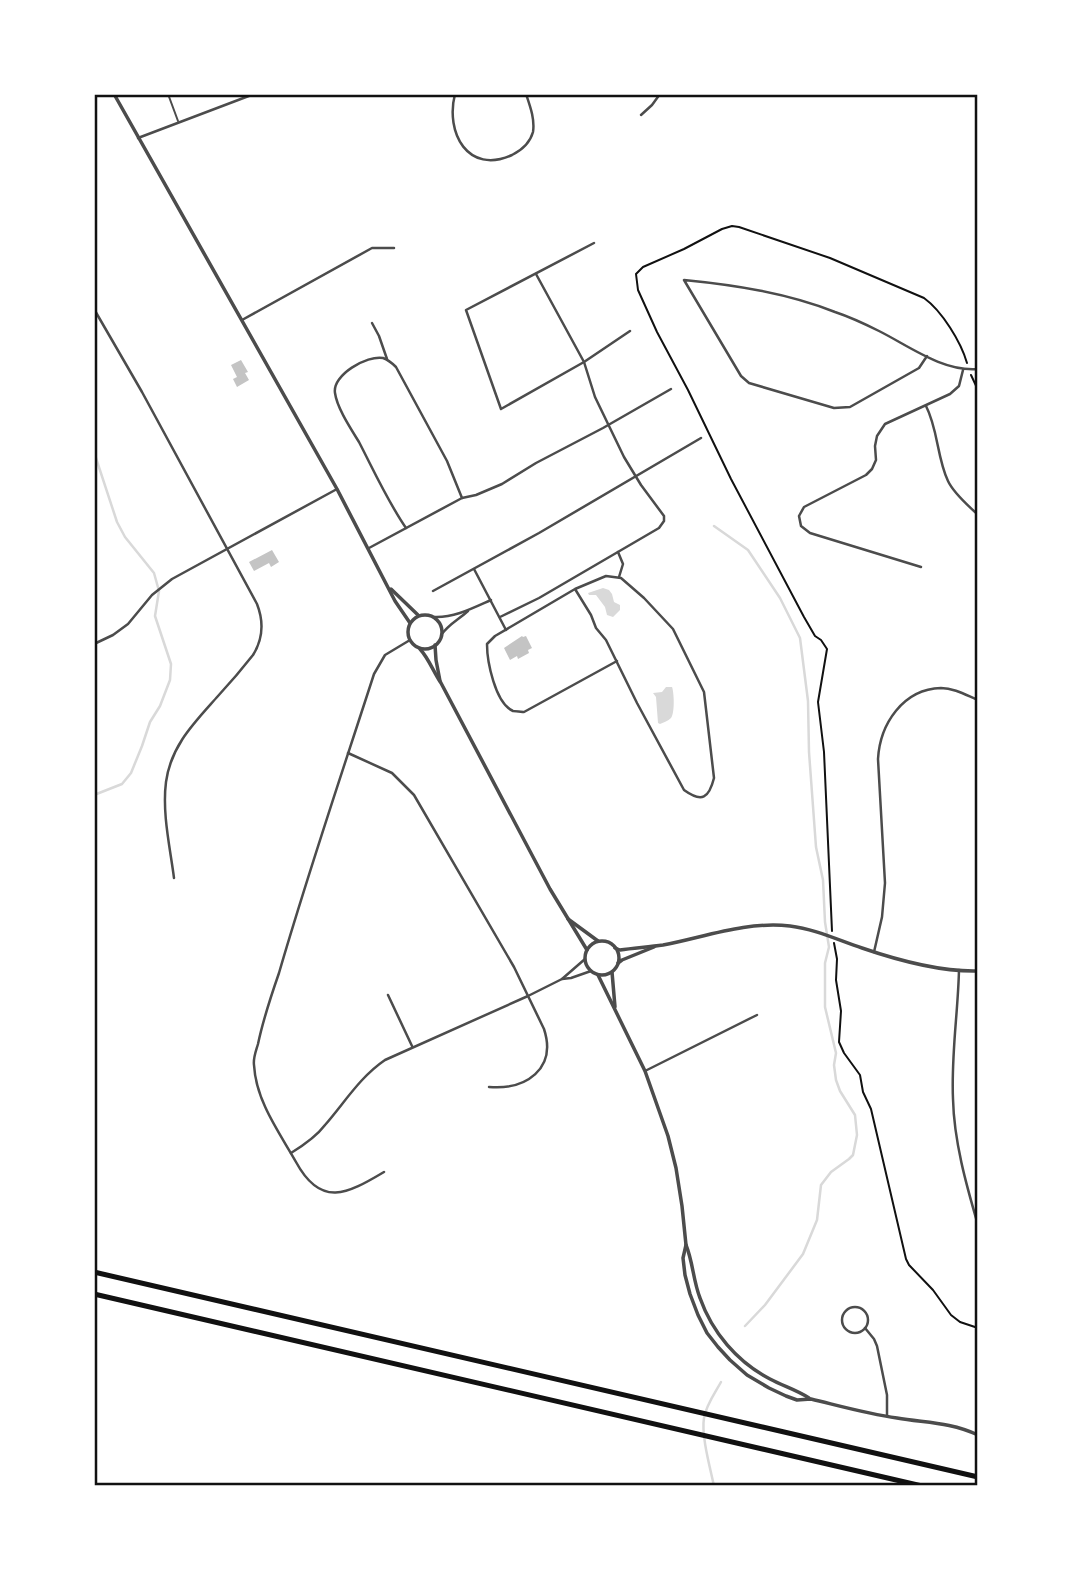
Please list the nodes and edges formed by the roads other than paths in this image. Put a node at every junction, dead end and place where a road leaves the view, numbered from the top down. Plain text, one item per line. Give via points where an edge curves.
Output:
1 (114, 94) edge
2 (168, 94) edge
3 (254, 94) edge
4 (456, 94) edge
5 (526, 94) edge
6 (660, 94) edge
7 (641, 115) dead end
8 (178, 122) junction
9 (138, 138) junction
10 (594, 243) dead end
11 (394, 248) dead end
12 (536, 274) junction
13 (94, 309) edge
14 (242, 320) junction
15 (372, 323) dead end
16 (630, 331) dead end
17 (927, 356) junction
18 (387, 360) junction
19 (584, 362) junction
20 (978, 369) edge
21 (963, 370) junction
22 (671, 389) dead end
23 (926, 406) junction
24 (608, 425) junction
25 (701, 438) dead end
26 (635, 476) junction
27 (337, 489) junction
28 (463, 498) junction
29 (978, 515) edge
30 (406, 528) junction
31 (369, 548) junction
32 (227, 549) junction
33 (618, 552) junction
34 (921, 567) dead end
35 (474, 569) junction
36 (619, 577) junction
37 (390, 588) junction
38 (575, 589) junction
39 (433, 591) dead end
40 (491, 600) junction
41 (468, 611) junction
42 (419, 616) junction
43 (434, 617) junction
44 (500, 617) junction
45 (410, 623) junction
46 (506, 630) junction
47 (441, 635) junction
48 (410, 639) junction
49 (94, 644) edge
50 (435, 645) junction
51 (421, 649) junction
52 (617, 662) junction
53 (441, 682) junction
54 (978, 700) edge
55 (348, 753) junction
56 (174, 878) dead end
57 (566, 918) junction
58 (598, 941) junction
59 (660, 945) junction
60 (615, 948) junction
61 (587, 950) junction
62 (874, 952) junction
63 (585, 959) junction
64 (618, 963) junction
65 (959, 970) junction
66 (591, 971) junction
67 (978, 971) edge
68 (611, 972) junction
69 (598, 975) junction
70 (562, 979) junction
71 (388, 995) dead end
72 (528, 996) junction
73 (615, 1009) junction
74 (757, 1015) dead end
75 (412, 1047) junction
76 (645, 1072) junction
77 (489, 1087) dead end
78 (291, 1153) junction
79 (384, 1172) dead end
80 (978, 1225) edge
81 (686, 1245) junction
82 (94, 1272) edge
83 (94, 1294) edge
84 (865, 1328) junction
85 (811, 1399) junction
86 (887, 1416) junction
87 (978, 1435) edge
88 (978, 1477) edge
89 (922, 1486) edge

1 - 9 street
2 - 8 lane
3 - 8 street
4 - 5 street via 453,125 458,139 468,153 484,161 509,156 529,142 533,116
6 - 7 street
8 - 9 street
9 - 14 street
10 - 12 street
11 - 14 street via 372,247
12 - 19 street
12 - 19 street via 466,310 501,409
13 - 32 street
14 - 27 street
15 - 18 street
16 - 19 street
17 - 17 street via 814,304 731,285 684,280 749,383 834,408 850,407 919,368
17 - 21 street
18 - 28 street via 436,440
18 - 30 street via 374,358 348,370 337,380 335,393
19 - 24 street
20 - 21 street
21 - 23 street via 956,390
22 - 24 street
23 - 29 street via 949,482
23 - 34 street via 882,427 875,441 875,463 868,473 804,507 799,516 807,532
24 - 26 street
24 - 28 street via 488,491
25 - 26 street
26 - 33 street via 664,521
26 - 35 street
27 - 31 street
27 - 32 street
28 - 30 street
30 - 31 street
31 - 37 street
32 - 49 street via 172,579 128,624
32 - 56 street via 257,604 261,636 253,655 187,730 171,761 165,792
33 - 36 street via 623,564
33 - 44 street
35 - 39 street
35 - 40 street
36 - 38 street via 606,576
36 - 52 street via 673,629 704,692 714,778 707,795 700,798 684,790
37 - 42 street
37 - 45 street
38 - 46 street
38 - 52 street
40 - 41 street
40 - 44 street
41 - 43 street
41 - 47 street
42 - 43 street
42 - 45 street
43 - 47 street
44 - 46 street
45 - 48 street
46 - 52 street via 487,644 487,655 498,692 513,710 524,712
47 - 50 street
48 - 51 street
48 - 55 street via 379,663
50 - 51 street
50 - 53 street
51 - 53 street
53 - 57 street
54 - 62 street via 944,688 927,691 901,705 884,727 878,764 885,883
55 - 72 street via 392,772 414,795
55 - 78 street via 254,1063 258,1087
57 - 58 street
57 - 61 street
58 - 60 street
58 - 61 street
59 - 60 street
59 - 62 street via 745,926 778,925 816,931
59 - 64 street
60 - 64 street
61 - 63 street
62 - 65 street
63 - 66 street
63 - 70 street
64 - 68 street
65 - 67 street
65 - 80 street via 953,1109
66 - 69 street
66 - 70 street
68 - 69 street
68 - 73 street
69 - 73 street
70 - 72 street
71 - 75 street
72 - 75 street
72 - 77 street via 547,1039 544,1062 523,1083
73 - 76 street
74 - 76 street
75 - 78 street via 373,1068 324,1126
76 - 81 street via 675,1162
78 - 79 street via 312,1185 327,1192 353,1189
81 - 85 street via 700,1299 724,1341 757,1372
81 - 85 street via 683,1258 690,1294 716,1345 760,1383 797,1400
82 - 88 highway
83 - 89 highway
84 - 84 street via 868,1318 863,1310 853,1307 845,1312 842,1321 847,1330 856,1333
84 - 86 street via 877,1346
85 - 86 street
86 - 87 street via 936,1422

